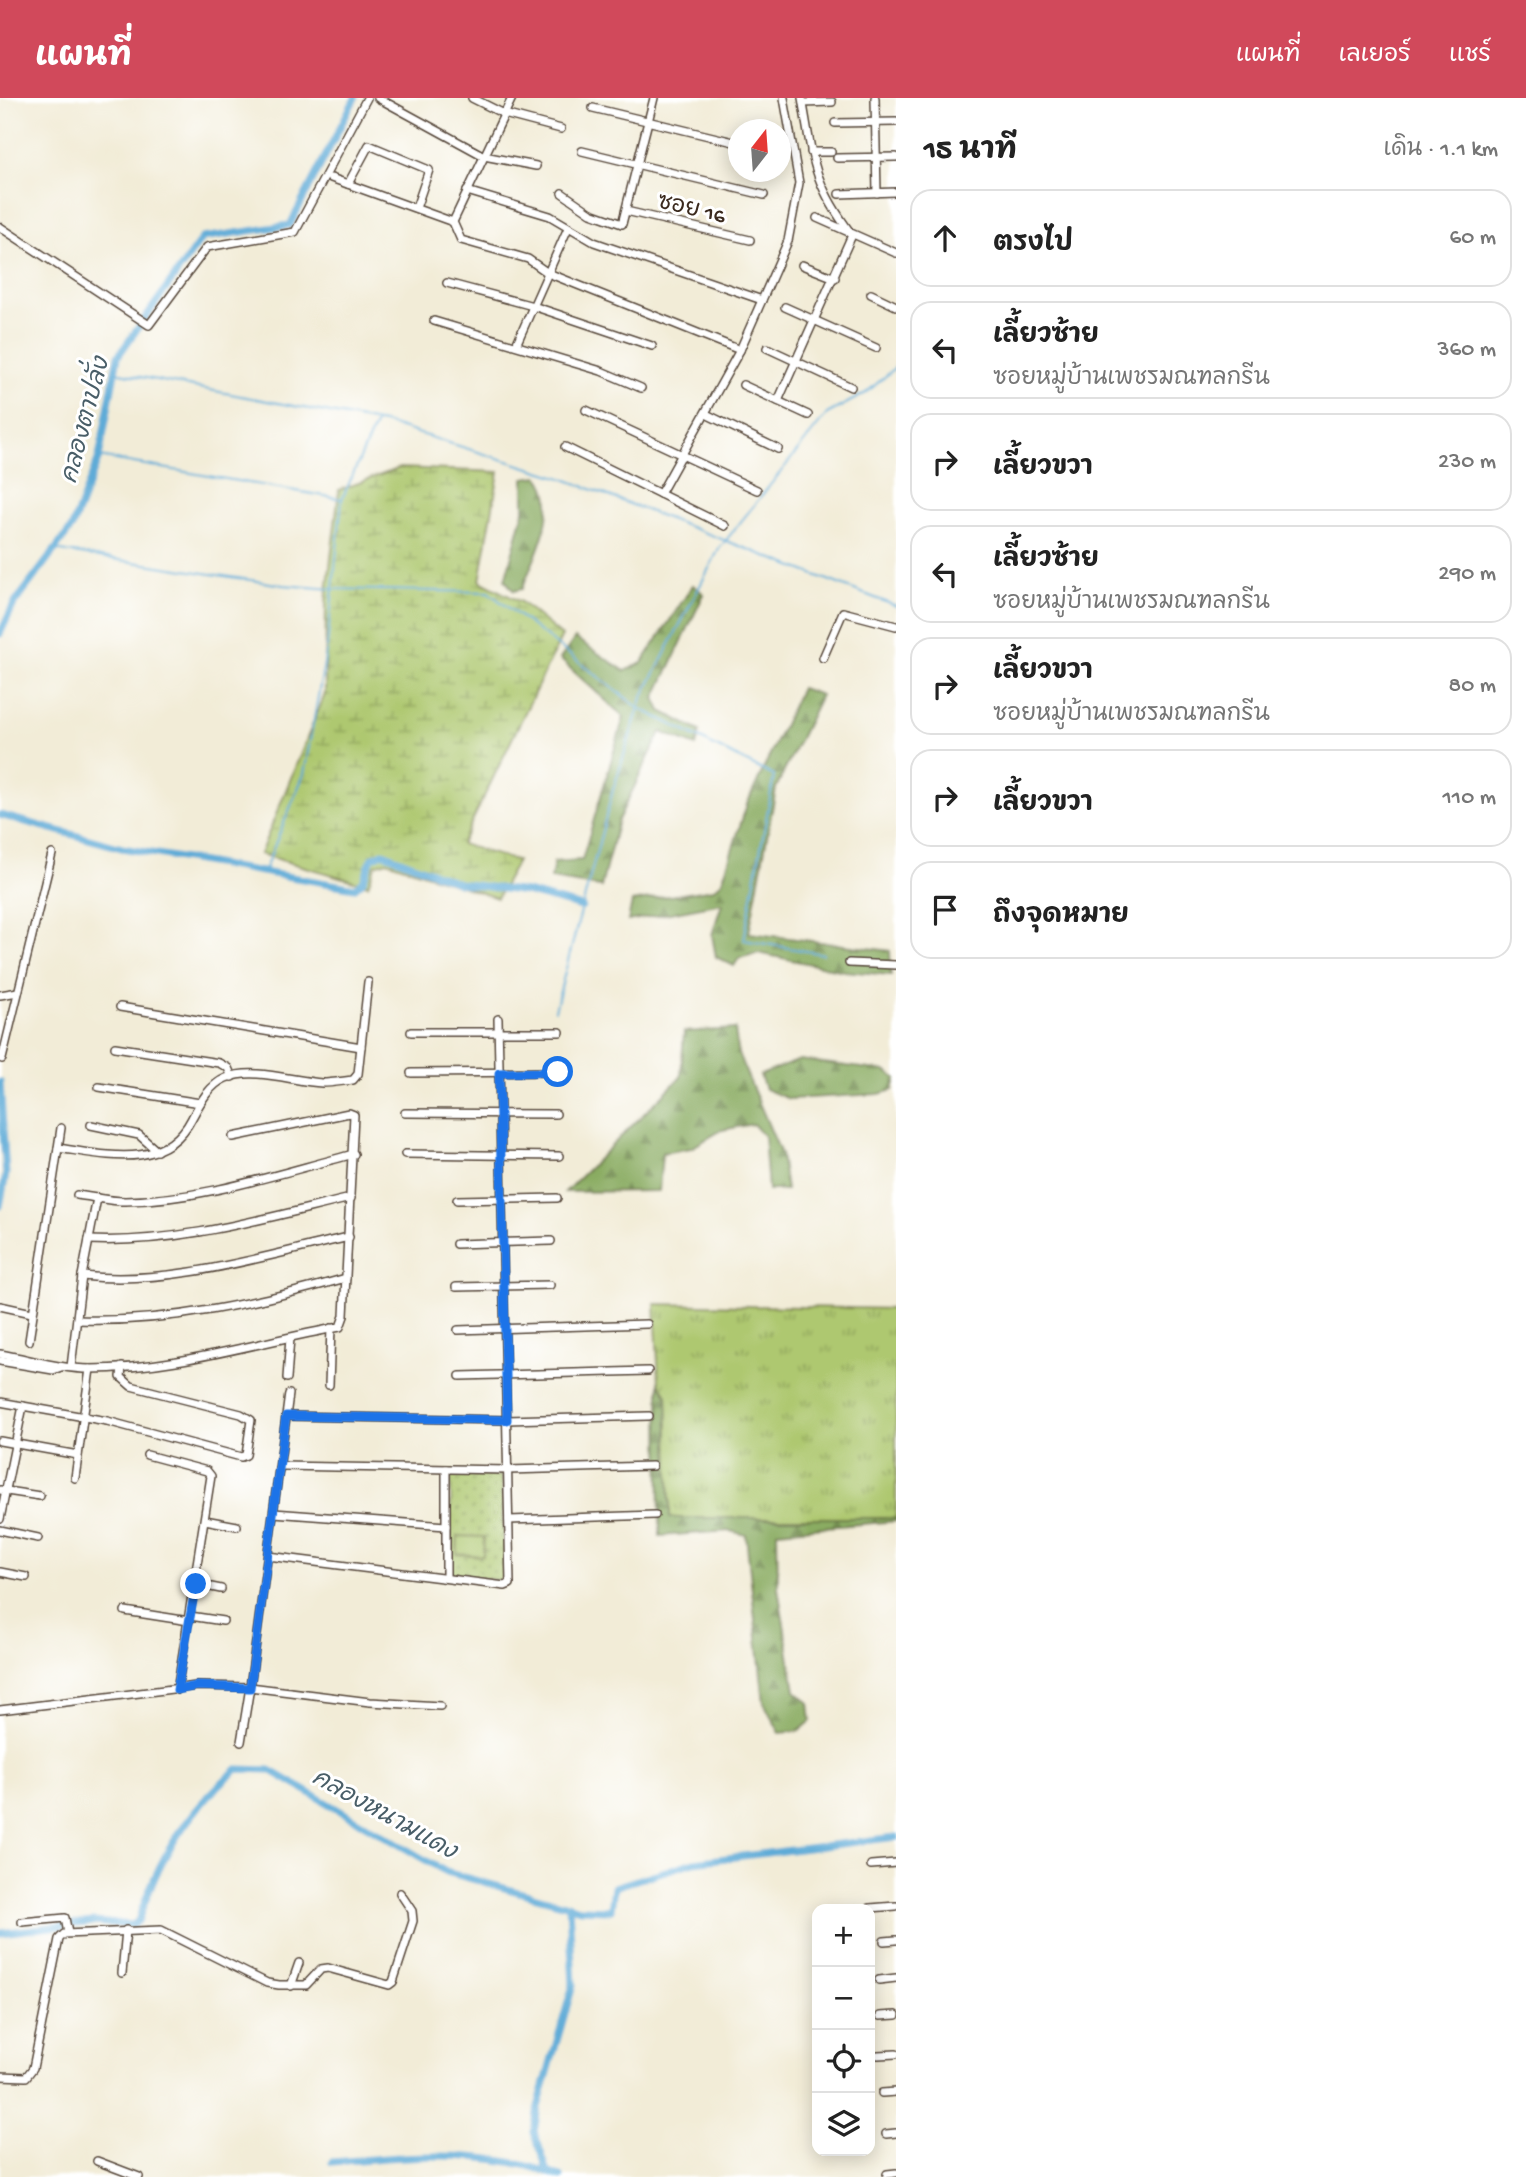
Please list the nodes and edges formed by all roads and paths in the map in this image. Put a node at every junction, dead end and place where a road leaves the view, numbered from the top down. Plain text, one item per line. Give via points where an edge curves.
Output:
1 (367, 98) edge
2 (378, 98) edge
3 (472, 98) edge
4 (512, 98) edge
5 (654, 98) edge
6 (784, 98) edge
7 (875, 98) edge
8 (803, 100) edge
9 (832, 102) dead end
10 (593, 108) dead end
11 (504, 114) junction
12 (896, 122) edge
13 (648, 123) junction
14 (835, 123) dead end
15 (875, 123) junction
16 (561, 129) dead end
17 (728, 141) edge
18 (582, 151) dead end
19 (811, 152) junction
20 (484, 156) junction
21 (876, 157) junction
22 (896, 157) edge
23 (637, 165) junction
24 (536, 166) dead end
25 (331, 178) dead end
26 (348, 184) junction
27 (467, 191) junction
28 (896, 192) edge
29 (562, 193) dead end
30 (877, 193) junction
31 (839, 194) dead end
32 (764, 195) dead end
33 (416, 208) junction
34 (625, 211) junction
35 (817, 218) dead end
36 (453, 222) junction
37 (0, 227) edge
38 (568, 228) junction
39 (852, 235) junction
40 (750, 240) dead end
41 (896, 253) edge
42 (802, 265) dead end
43 (548, 273) junction
44 (835, 278) junction
45 (447, 283) dead end
46 (871, 294) dead end
47 (762, 300) junction
48 (533, 306) junction
49 (896, 306) edge
50 (785, 307) dead end
51 (434, 321) dead end
52 (814, 321) junction
53 (516, 345) junction
54 (652, 345) dead end
55 (767, 348) dead end
56 (876, 348) dead end
57 (740, 350) junction
58 (795, 361) junction
59 (743, 385) dead end
60 (851, 387) dead end
61 (641, 388) dead end
62 (778, 401) junction
63 (586, 410) dead end
64 (706, 414) junction
65 (808, 415) dead end
66 (565, 447) dead end
67 (778, 449) dead end
68 (682, 456) junction
69 (757, 490) dead end
70 (660, 494) junction
71 (725, 526) dead end
72 (896, 626) edge
73 (822, 658) dead end
74 (52, 855) dead end
75 (849, 963) dead end
76 (896, 965) edge
77 (368, 982) dead end
78 (18, 992) junction
79 (0, 995) edge
80 (120, 1007) dead end
81 (498, 1018) dead end
82 (411, 1032) dead end
83 (560, 1032) dead end
84 (498, 1034) junction
85 (115, 1047) dead end
86 (361, 1047) junction
87 (2, 1059) dead end
88 (558, 1072) dead end
89 (411, 1073) dead end
90 (499, 1073) junction
91 (232, 1077) junction
92 (99, 1087) dead end
93 (200, 1103) junction
94 (405, 1113) dead end
95 (500, 1114) junction
96 (556, 1114) dead end
97 (91, 1125) dead end
98 (61, 1128) dead end
99 (233, 1137) dead end
100 (58, 1148) junction
101 (157, 1151) junction
102 (354, 1154) junction
103 (405, 1154) dead end
104 (559, 1156) dead end
105 (501, 1157) junction
106 (77, 1195) dead end
107 (97, 1198) junction
108 (351, 1198) junction
109 (502, 1198) junction
110 (557, 1198) dead end
111 (457, 1200) dead end
112 (349, 1237) junction
113 (89, 1240) junction
114 (551, 1241) dead end
115 (503, 1242) junction
116 (456, 1244) dead end
117 (82, 1276) junction
118 (346, 1278) junction
119 (550, 1285) dead end
120 (504, 1286) junction
121 (456, 1287) dead end
122 (0, 1306) edge
123 (32, 1313) junction
124 (77, 1320) junction
125 (647, 1324) dead end
126 (331, 1328) junction
127 (505, 1328) junction
128 (458, 1329) dead end
129 (290, 1338) junction
130 (29, 1341) dead end
131 (4, 1358) edge
132 (71, 1367) junction
133 (122, 1367) junction
134 (90, 1369) junction
135 (648, 1371) dead end
136 (506, 1375) junction
137 (460, 1376) dead end
138 (287, 1378) dead end
139 (329, 1385) dead end
140 (289, 1394) dead end
141 (0, 1402) edge
142 (23, 1406) junction
143 (286, 1416) junction
144 (649, 1416) dead end
145 (83, 1417) junction
146 (507, 1420) junction
147 (0, 1441) edge
148 (15, 1444) junction
149 (78, 1455) junction
150 (147, 1455) dead end
151 (280, 1466) junction
152 (652, 1466) dead end
153 (446, 1469) junction
154 (508, 1470) junction
155 (75, 1478) dead end
156 (3, 1490) edge
157 (40, 1496) dead end
158 (274, 1513) junction
159 (655, 1515) dead end
160 (0, 1519) edge
161 (205, 1520) junction
162 (509, 1520) junction
163 (237, 1526) dead end
164 (446, 1526) junction
165 (0, 1530) edge
166 (38, 1538) dead end
167 (268, 1556) junction
168 (0, 1572) edge
169 (26, 1577) dead end
170 (446, 1578) junction
171 (196, 1584) junction
172 (221, 1589) dead end
173 (125, 1611) dead end
174 (189, 1618) junction
175 (223, 1621) dead end
176 (250, 1688) junction
177 (177, 1690) junction
178 (440, 1706) dead end
179 (0, 1710) edge
180 (241, 1742) dead end
181 (896, 1863) edge
182 (871, 1865) dead end
183 (400, 1893) dead end
184 (896, 1906) edge
185 (875, 1908) edge
186 (22, 1922) dead end
187 (67, 1926) junction
188 (125, 1930) junction
189 (896, 1940) edge
190 (884, 1941) dead end
191 (299, 1963) dead end
192 (122, 1973) dead end
193 (896, 1978) edge
194 (879, 1980) dead end
195 (291, 1986) junction
196 (896, 2015) edge
197 (880, 2016) dead end
198 (896, 2054) edge
199 (878, 2056) dead end
200 (0, 2076) edge
201 (896, 2092) edge
202 (882, 2093) dead end
203 (896, 2133) edge
204 (886, 2134) dead end
205 (97, 2161) dead end
206 (896, 2173) edge
207 (887, 2174) dead end
208 (139, 2177) edge

1 - 37 street via 295,232 207,247 144,323
2 - 20 street
3 - 11 street
4 - 11 street
5 - 13 street
6 - 47 street via 799,183 788,241
7 - 15 street
8 - 9 street
8 - 19 street
10 - 13 street
11 - 16 street
11 - 20 street
12 - 15 street
13 - 17 street
13 - 23 street
14 - 15 street
15 - 21 street
18 - 23 street
19 - 21 street
19 - 39 street via 819,184
20 - 24 street
20 - 27 street
21 - 22 street
21 - 30 street
23 - 32 street
23 - 34 street
25 - 26 street
26 - 33 street
26 - 33 street via 369,145 429,170
27 - 36 street
27 - 38 street via 550,216
28 - 30 street
29 - 34 street via 591,214 622,224
30 - 31 street
33 - 36 street
34 - 40 street, ซอย 16
35 - 39 street
36 - 43 street via 461,240 528,260
38 - 43 street
38 - 47 street via 594,242
39 - 41 street
39 - 44 street
42 - 44 street
43 - 48 street
43 - 57 street
44 - 52 street
45 - 48 street
46 - 49 street
47 - 57 street
48 - 53 street
48 - 54 street
50 - 52 street
51 - 53 street
52 - 56 street
52 - 58 street
53 - 61 street
55 - 58 street
57 - 64 street
58 - 60 street
58 - 62 street
59 - 62 street
62 - 65 street
63 - 68 street
64 - 67 street
64 - 68 street
66 - 70 street
68 - 69 street
68 - 70 street
70 - 71 street
72 - 73 street via 843,612
74 - 78 street
75 - 76 street
77 - 86 street
78 - 79 street
78 - 87 street
80 - 86 street
81 - 84 street
82 - 84 street
83 - 84 street
84 - 90 street
85 - 91 street via 219,1063
86 - 91 street via 354,1080 324,1083 242,1074
88 - 90 street
89 - 90 street
90 - 95 street
91 - 93 street via 223,1079
92 - 93 street
93 - 101 street via 186,1130
94 - 95 street
95 - 96 street
95 - 105 street
97 - 101 street via 139,1135
98 - 100 street
99 - 102 street via 349,1113 356,1120
100 - 101 street via 119,1156
100 - 123 street
102 - 107 street via 177,1195 127,1201
102 - 108 street
103 - 105 street
104 - 105 street
105 - 109 street
106 - 107 street
107 - 113 street
108 - 112 street
108 - 113 street via 196,1233 136,1242
109 - 110 street
109 - 111 street
109 - 115 street
112 - 117 street via 182,1274 145,1279
112 - 118 street
113 - 117 street
114 - 115 street
115 - 116 street
115 - 120 street
117 - 124 street
118 - 124 street via 270,1300 190,1315
118 - 126 street via 343,1324
119 - 120 street
120 - 121 street
120 - 127 street
122 - 123 street
123 - 130 street
124 - 132 street
125 - 127 street
126 - 129 street
126 - 139 street
127 - 128 street
127 - 136 street
129 - 133 street via 208,1356
129 - 138 street
131 - 132 street
132 - 134 street
133 - 134 street
133 - 145 street via 121,1377 131,1386 251,1420 246,1455
134 - 145 street
135 - 136 street
136 - 137 street
136 - 146 street
140 - 143 street
141 - 142 street
142 - 145 street
142 - 148 street
143 - 146 street
143 - 151 street
144 - 146 street
145 - 149 street
146 - 154 street
147 - 148 street
148 - 149 street
148 - 156 street
149 - 155 street
150 - 161 street via 210,1472
151 - 153 street
151 - 158 street
152 - 154 street
153 - 154 street
153 - 164 street
154 - 162 street
156 - 157 street
156 - 160 street
158 - 164 street
158 - 167 street
159 - 162 street
161 - 163 street
161 - 171 street
162 - 170 street via 510,1584
164 - 170 street
165 - 166 street
167 - 170 street
167 - 176 street
168 - 169 street
171 - 172 street
171 - 174 street
173 - 174 street
174 - 175 street
174 - 177 street
176 - 177 street
176 - 178 street
176 - 180 street
177 - 179 street
181 - 182 street
183 - 195 street via 413,1921 393,1982 385,1985 328,1968 306,1985
184 - 185 street
186 - 187 street
187 - 188 street
187 - 200 street via 59,1939 33,2068 26,2077
188 - 192 street
188 - 195 street via 161,1930 267,1983
189 - 190 street
191 - 195 street
193 - 194 street
196 - 197 street
198 - 199 street
201 - 202 street
203 - 204 street
205 - 208 street
206 - 207 street

